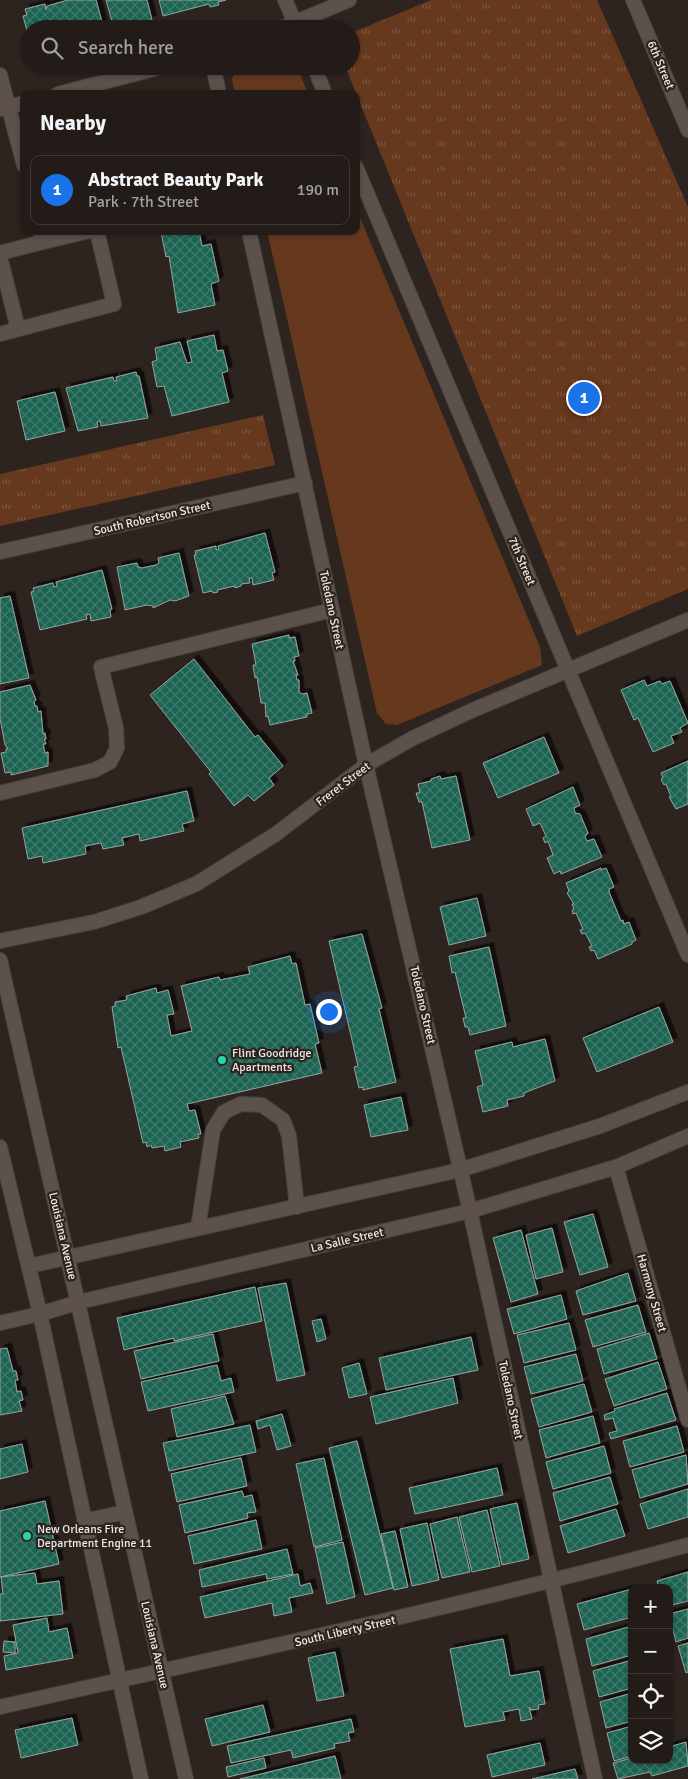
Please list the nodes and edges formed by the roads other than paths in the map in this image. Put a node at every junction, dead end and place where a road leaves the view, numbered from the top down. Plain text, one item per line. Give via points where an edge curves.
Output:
1 (285, 0) edge
2 (350, 0) edge
3 (634, 0) edge
4 (293, 20) edge
5 (308, 20) edge
6 (0, 74) edge
7 (131, 75) edge
8 (215, 75) edge
9 (318, 75) edge
10 (73, 90) edge
11 (218, 90) edge
12 (323, 90) edge
13 (20, 104) edge
14 (5, 108) edge
15 (688, 130) edge
16 (20, 153) edge
17 (360, 176) edge
18 (98, 235) edge
19 (250, 235) edge
20 (41, 236) edge
21 (0, 253) edge
22 (0, 257) edge
23 (18, 329) junction
24 (0, 334) edge
25 (305, 483) junction
26 (0, 552) edge
27 (332, 610) junction
28 (688, 620) edge
29 (568, 670) junction
30 (366, 765) junction
31 (0, 793) edge
32 (683, 928) edge
33 (0, 941) edge
34 (688, 954) edge
35 (0, 960) edge
36 (688, 1092) edge
37 (688, 1136) edge
38 (0, 1147) edge
39 (616, 1166) junction
40 (460, 1170) junction
41 (298, 1207) junction
42 (470, 1211) junction
43 (198, 1228) junction
44 (68, 1257) junction
45 (29, 1266) junction
46 (78, 1302) junction
47 (40, 1314) junction
48 (0, 1323) edge
49 (688, 1420) edge
50 (125, 1512) junction
51 (84, 1521) junction
52 (688, 1545) edge
53 (550, 1582) junction
54 (161, 1671) junction
55 (118, 1680) junction
56 (0, 1706) edge
57 (141, 1779) edge
58 (186, 1779) edge
59 (595, 1779) edge

1 - 4 street
2 - 5 street
3 - 15 street, 6th Street
6 - 14 street
7 - 10 street
8 - 11 street
9 - 12 street
13 - 14 street
14 - 16 street
17 - 29 street, 7th Street
18 - 23 street via 114,304
19 - 25 street, Toledano Street
20 - 21 street
22 - 23 street
23 - 24 street
25 - 26 street, South Robertson Street
25 - 27 street, Toledano Street
27 - 30 street, Toledano Street
27 - 31 street via 101,667 116,728 117,748 110,762 95,770
28 - 29 street, Freret Street
29 - 30 street, Freret Street via 422,734
29 - 32 street, 7th Street
30 - 33 street, Freret Street via 276,834 196,884 94,922
30 - 40 street, Toledano Street
32 - 34 street, 7th Street
35 - 44 street, Louisiana Avenue
36 - 40 street via 600,1126
37 - 39 street, La Salle Street
38 - 45 street
39 - 42 street, La Salle Street
39 - 49 street, Harmony Street
40 - 41 street
40 - 42 street, Toledano Street
41 - 43 street
41 - 43 street via 289,1136 283,1120 262,1105 241,1104 224,1112 212,1130
42 - 46 street, La Salle Street
42 - 53 street, Toledano Street
43 - 44 street
44 - 45 street
44 - 46 street, Louisiana Avenue
45 - 47 street
46 - 47 street, La Salle Street
46 - 50 street, Louisiana Avenue
47 - 48 street, La Salle Street
47 - 51 street
50 - 51 street
50 - 54 street, Louisiana Avenue
51 - 55 street
52 - 53 street, South Liberty Street
53 - 54 street, South Liberty Street
53 - 59 street, Toledano Street
54 - 55 street, South Liberty Street
54 - 58 street, Louisiana Avenue
55 - 56 street, South Liberty Street
55 - 57 street

